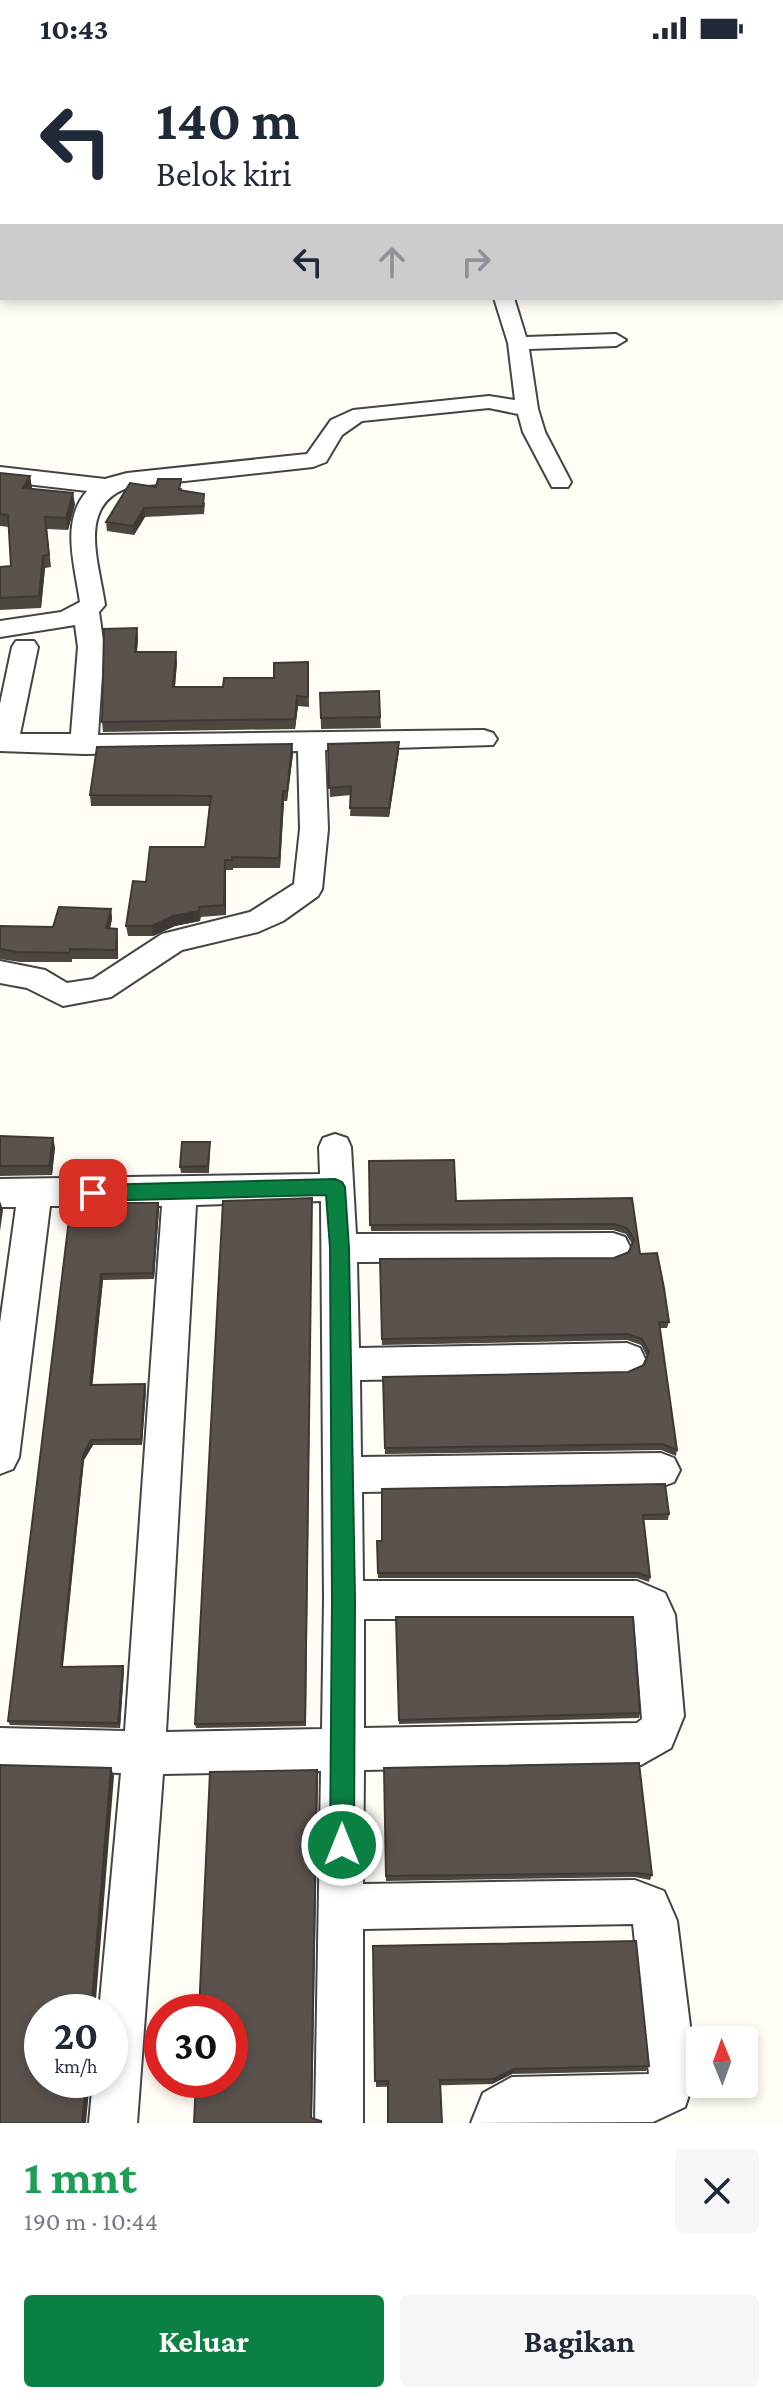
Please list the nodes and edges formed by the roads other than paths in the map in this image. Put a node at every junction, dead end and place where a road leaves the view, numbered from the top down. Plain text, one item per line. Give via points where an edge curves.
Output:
1 (505, 300) edge
2 (616, 340) dead end
3 (518, 343) junction
4 (527, 409) junction
5 (0, 474) edge
6 (560, 482) dead end
7 (104, 486) junction
8 (86, 610) junction
9 (0, 629) edge
10 (25, 647) dead end
11 (484, 739) dead end
12 (2, 742) edge
13 (311, 742) junction
14 (84, 745) junction
15 (0, 972) edge
16 (335, 1147) dead end
17 (335, 1187) junction
18 (180, 1192) junction
19 (17, 1193) edge
20 (613, 1247) dead end
21 (340, 1248) junction
22 (11, 1300) edge
23 (627, 1359) dead end
24 (340, 1364) junction
25 (4, 1409) edge
26 (0, 1457) edge
27 (661, 1470) dead end
28 (342, 1475) junction
29 (344, 1600) junction
30 (0, 1749) edge
31 (342, 1751) junction
32 (144, 1753) junction
33 (342, 1907) junction
34 (113, 2123) edge
35 (339, 2123) edge
36 (495, 2123) edge

1 - 3 street
2 - 3 street
3 - 4 street
4 - 6 street
4 - 7 street via 489,402 349,417 334,428 313,460
5 - 7 street
7 - 8 street via 95,493 82,530 93,605
8 - 9 street via 68,619
8 - 14 street via 91,647
10 - 12 street
11 - 13 street
12 - 14 street
13 - 14 street
13 - 15 street via 314,829 308,889 292,902 258,921 173,942 100,989 63,995 34,978
16 - 17 street
17 - 18 street
17 - 21 street
18 - 19 street
18 - 32 street
19 - 22 street
20 - 21 street
21 - 24 street
22 - 25 street
23 - 24 street
24 - 28 street
25 - 26 street
27 - 28 street
28 - 29 street
29 - 31 street
29 - 31 street via 637,1600 655,1615 663,1716 653,1739 641,1744
30 - 32 street
31 - 32 street
31 - 33 street
32 - 34 street
33 - 35 street
33 - 36 street via 635,1902 648,1907 655,1921 673,2074 668,2090 653,2098 512,2101

